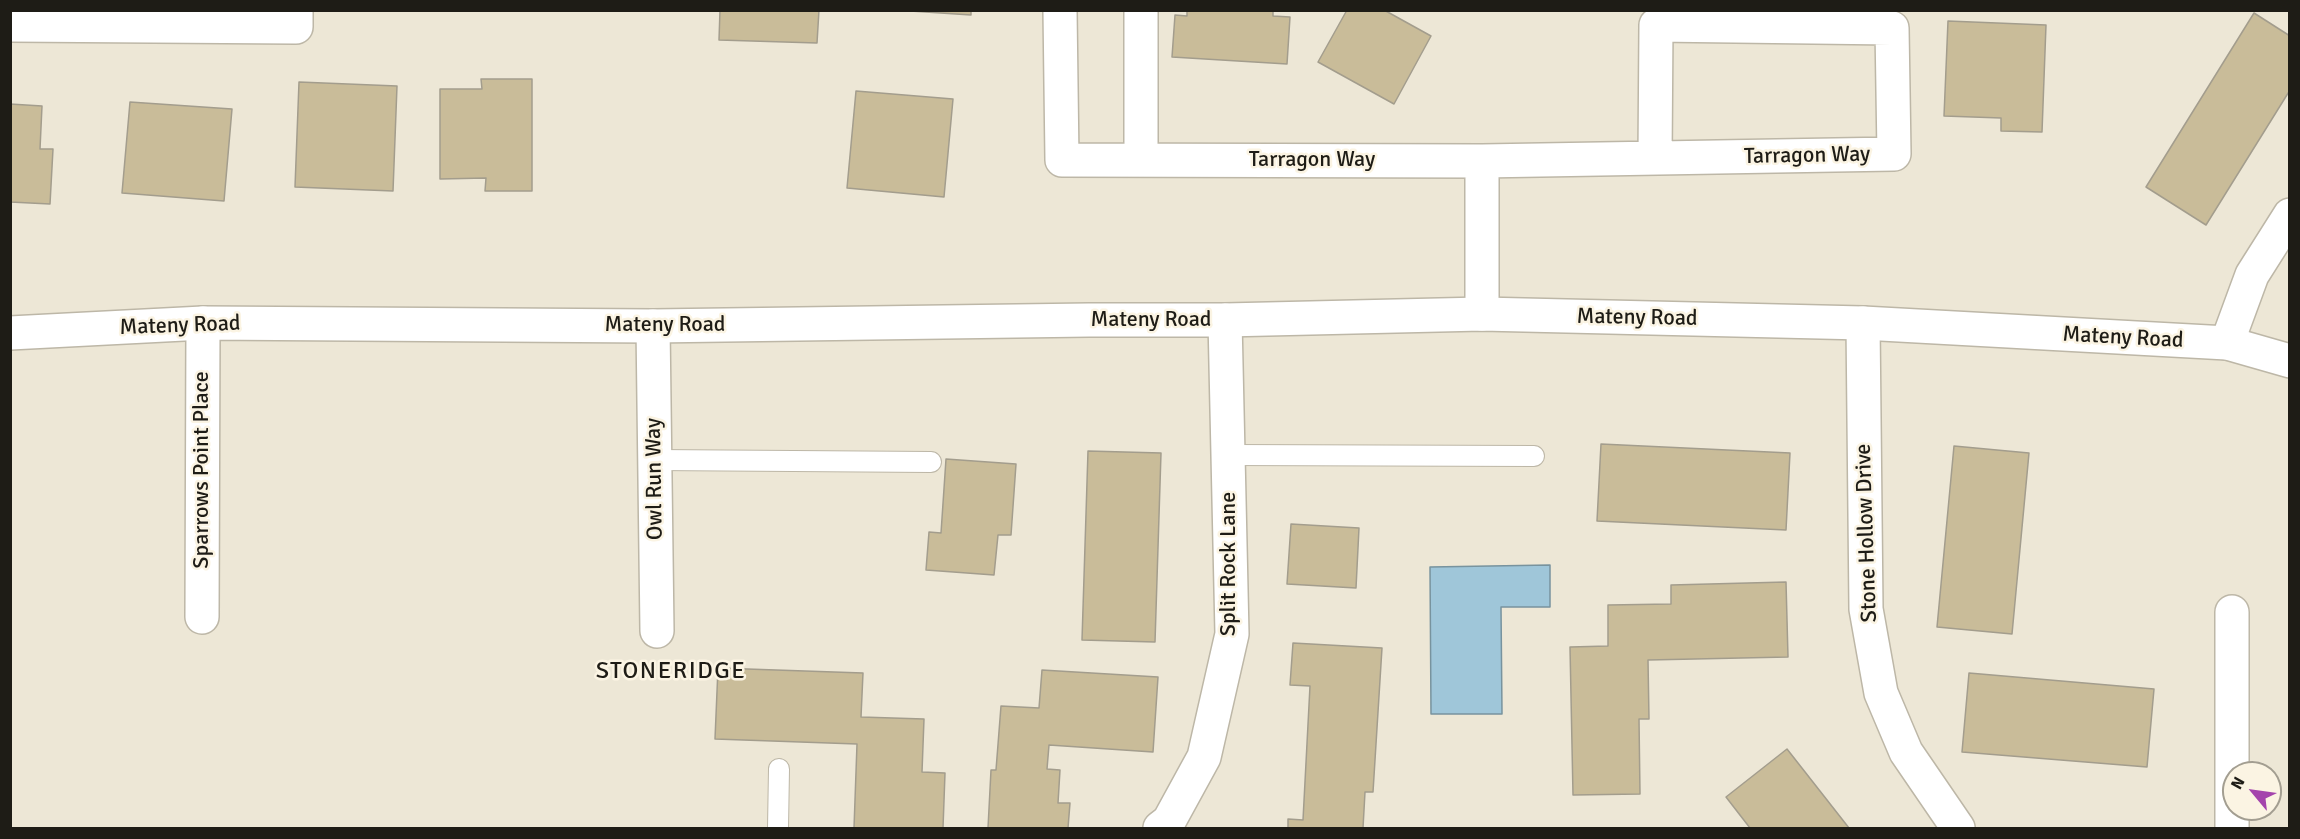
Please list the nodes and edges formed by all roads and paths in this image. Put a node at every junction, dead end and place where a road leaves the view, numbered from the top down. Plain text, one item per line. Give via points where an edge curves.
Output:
1 (296, 10) edge
2 (1060, 10) edge
3 (1141, 10) edge
4 (10, 25) edge
5 (1655, 158) junction
6 (1141, 160) junction
7 (1482, 161) junction
8 (2289, 215) edge
9 (1482, 314) junction
10 (1225, 320) junction
11 (203, 323) junction
12 (1863, 324) junction
13 (654, 326) junction
14 (10, 333) edge
15 (2228, 343) junction
16 (2289, 361) edge
17 (1228, 455) junction
18 (1534, 456) dead end
19 (655, 460) junction
20 (931, 462) dead end
21 (2232, 612) dead end
22 (202, 617) dead end
23 (657, 631) dead end
24 (779, 769) dead end
25 (778, 828) edge
26 (1160, 828) edge
27 (1958, 828) edge
28 (2232, 828) edge

1 - 4 street via 296,27
2 - 6 street, Tarragon Way via 1062,160
3 - 6 street
5 - 5 street, Tarragon Way via 1894,154 1892,28 1656,25
5 - 7 street, Tarragon Way
6 - 7 street, Tarragon Way
7 - 9 street
8 - 15 street via 2252,275
9 - 10 street, Mateny Road
9 - 12 street, Mateny Road
10 - 13 street, Mateny Road
10 - 17 street, Split Rock Lane
11 - 13 street, Mateny Road
11 - 14 street, Mateny Road
11 - 22 street, Sparrows Point Place
12 - 15 street, Mateny Road
12 - 27 street, Stone Hollow Drive via 1866,609 1881,693 1906,752
13 - 19 street, Owl Run Way
15 - 16 street, Mateny Road
17 - 18 lane
17 - 26 street, Split Rock Lane via 1232,634 1204,757 1169,821
19 - 20 lane
19 - 23 street, Owl Run Way
21 - 28 street
24 - 25 lane

